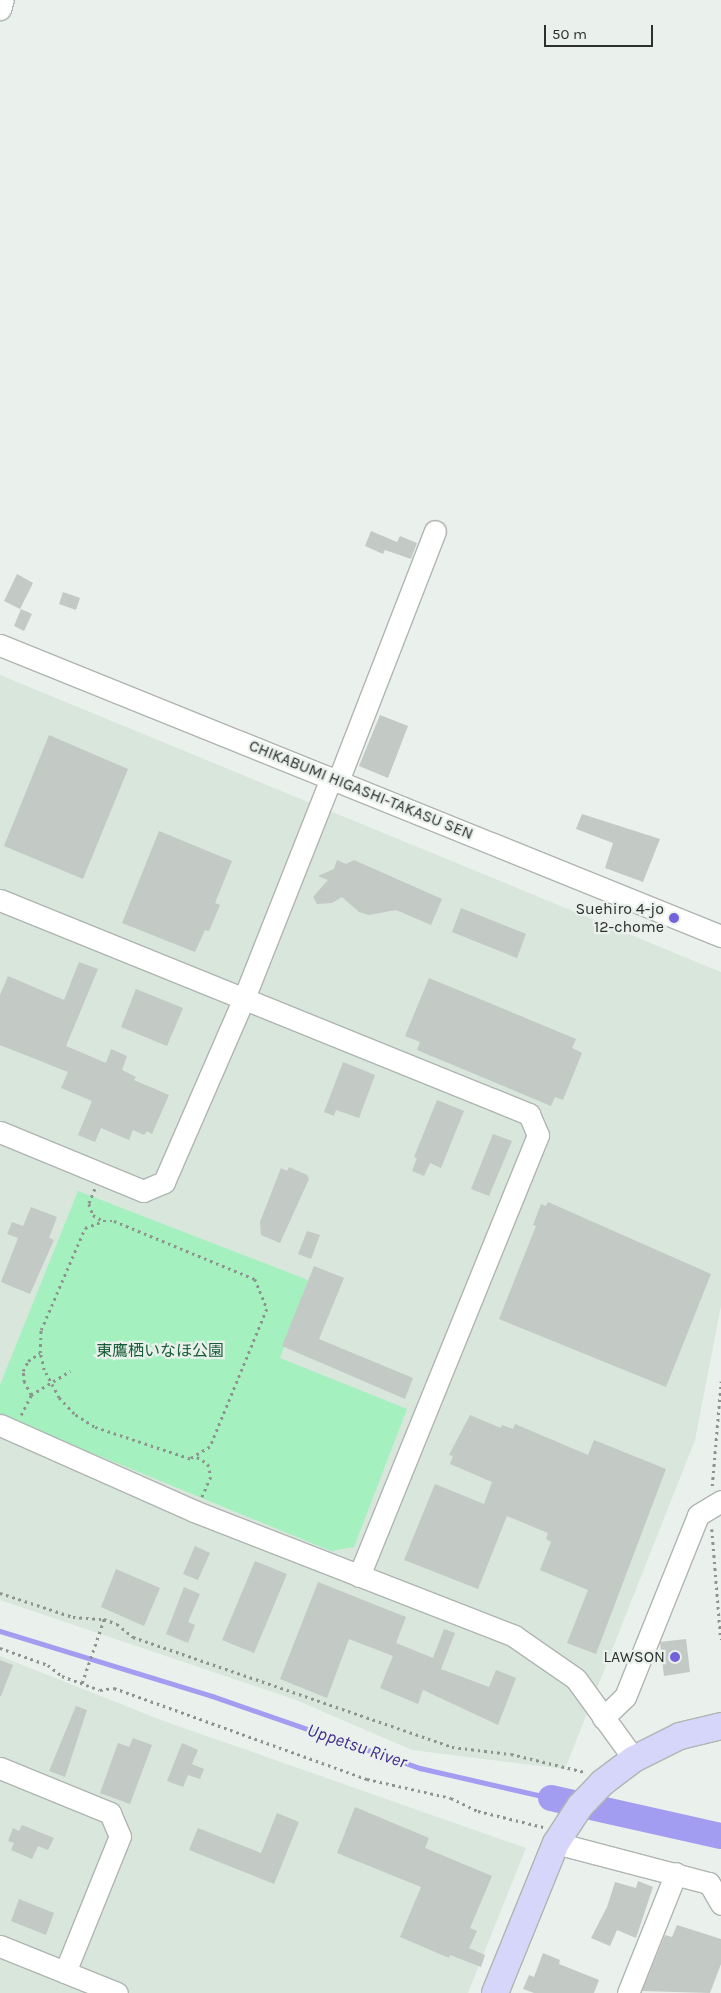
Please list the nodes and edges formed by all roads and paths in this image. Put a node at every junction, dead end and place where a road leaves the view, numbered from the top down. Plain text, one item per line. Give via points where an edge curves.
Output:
1 (4, 0) edge
2 (0, 8) edge
3 (436, 531) dead end
4 (0, 644) edge
5 (334, 779) junction
6 (0, 900) edge
7 (721, 936) edge
8 (244, 998) junction
9 (0, 1132) edge
10 (100, 1173) junction
11 (103, 1221) junction
12 (40, 1353) junction
13 (70, 1370) dead end
14 (50, 1384) junction
15 (31, 1395) junction
16 (8, 1428) edge
17 (196, 1457) junction
18 (721, 1501) edge
19 (194, 1512) junction
20 (359, 1576) junction
21 (0, 1593) edge
22 (104, 1619) junction
23 (0, 1648) edge
24 (82, 1683) junction
25 (603, 1718) junction
26 (721, 1726) edge
27 (634, 1759) junction
28 (0, 1768) edge
29 (593, 1781) junction
30 (557, 1832) junction
31 (676, 1873) junction
32 (721, 1904) edge
33 (0, 1946) edge
34 (65, 1972) junction
35 (117, 1993) edge
36 (495, 1993) edge
37 (628, 1993) edge

1 - 2 street
3 - 5 street
4 - 5 street, CHIKABUMI HIGASHI-TAKASU SEN
5 - 7 street, CHIKABUMI HIGASHI-TAKASU SEN
5 - 8 street
6 - 8 street
8 - 10 street via 164,1182 143,1191
8 - 20 street via 529,1114 538,1135
9 - 10 street
10 - 11 path via 89,1204 93,1215
11 - 12 path via 85,1228 41,1330
11 - 17 path via 114,1221 255,1279 267,1309 210,1447
12 - 14 path
12 - 15 path via 28,1361 23,1371 24,1382
13 - 14 path
14 - 15 path
14 - 17 path via 74,1414 94,1427 182,1459
15 - 16 path
16 - 19 street
17 - 19 path via 208,1464 211,1477
18 - 25 street via 698,1515 625,1697
19 - 20 street
20 - 25 street via 514,1636 576,1679
21 - 22 path via 72,1616
22 - 24 path
22 - 29 path via 117,1624 132,1637 368,1720 452,1747 511,1754 590,1773
23 - 24 path via 48,1665 62,1676
24 - 30 path via 100,1690 114,1688 367,1779 450,1798 478,1811
25 - 27 street
26 - 27 main road via 680,1736
27 - 29 main road
28 - 34 street via 110,1813 120,1836
29 - 30 main road
30 - 31 street
30 - 36 main road
31 - 32 street via 709,1883
31 - 37 street
33 - 34 street
34 - 35 street

